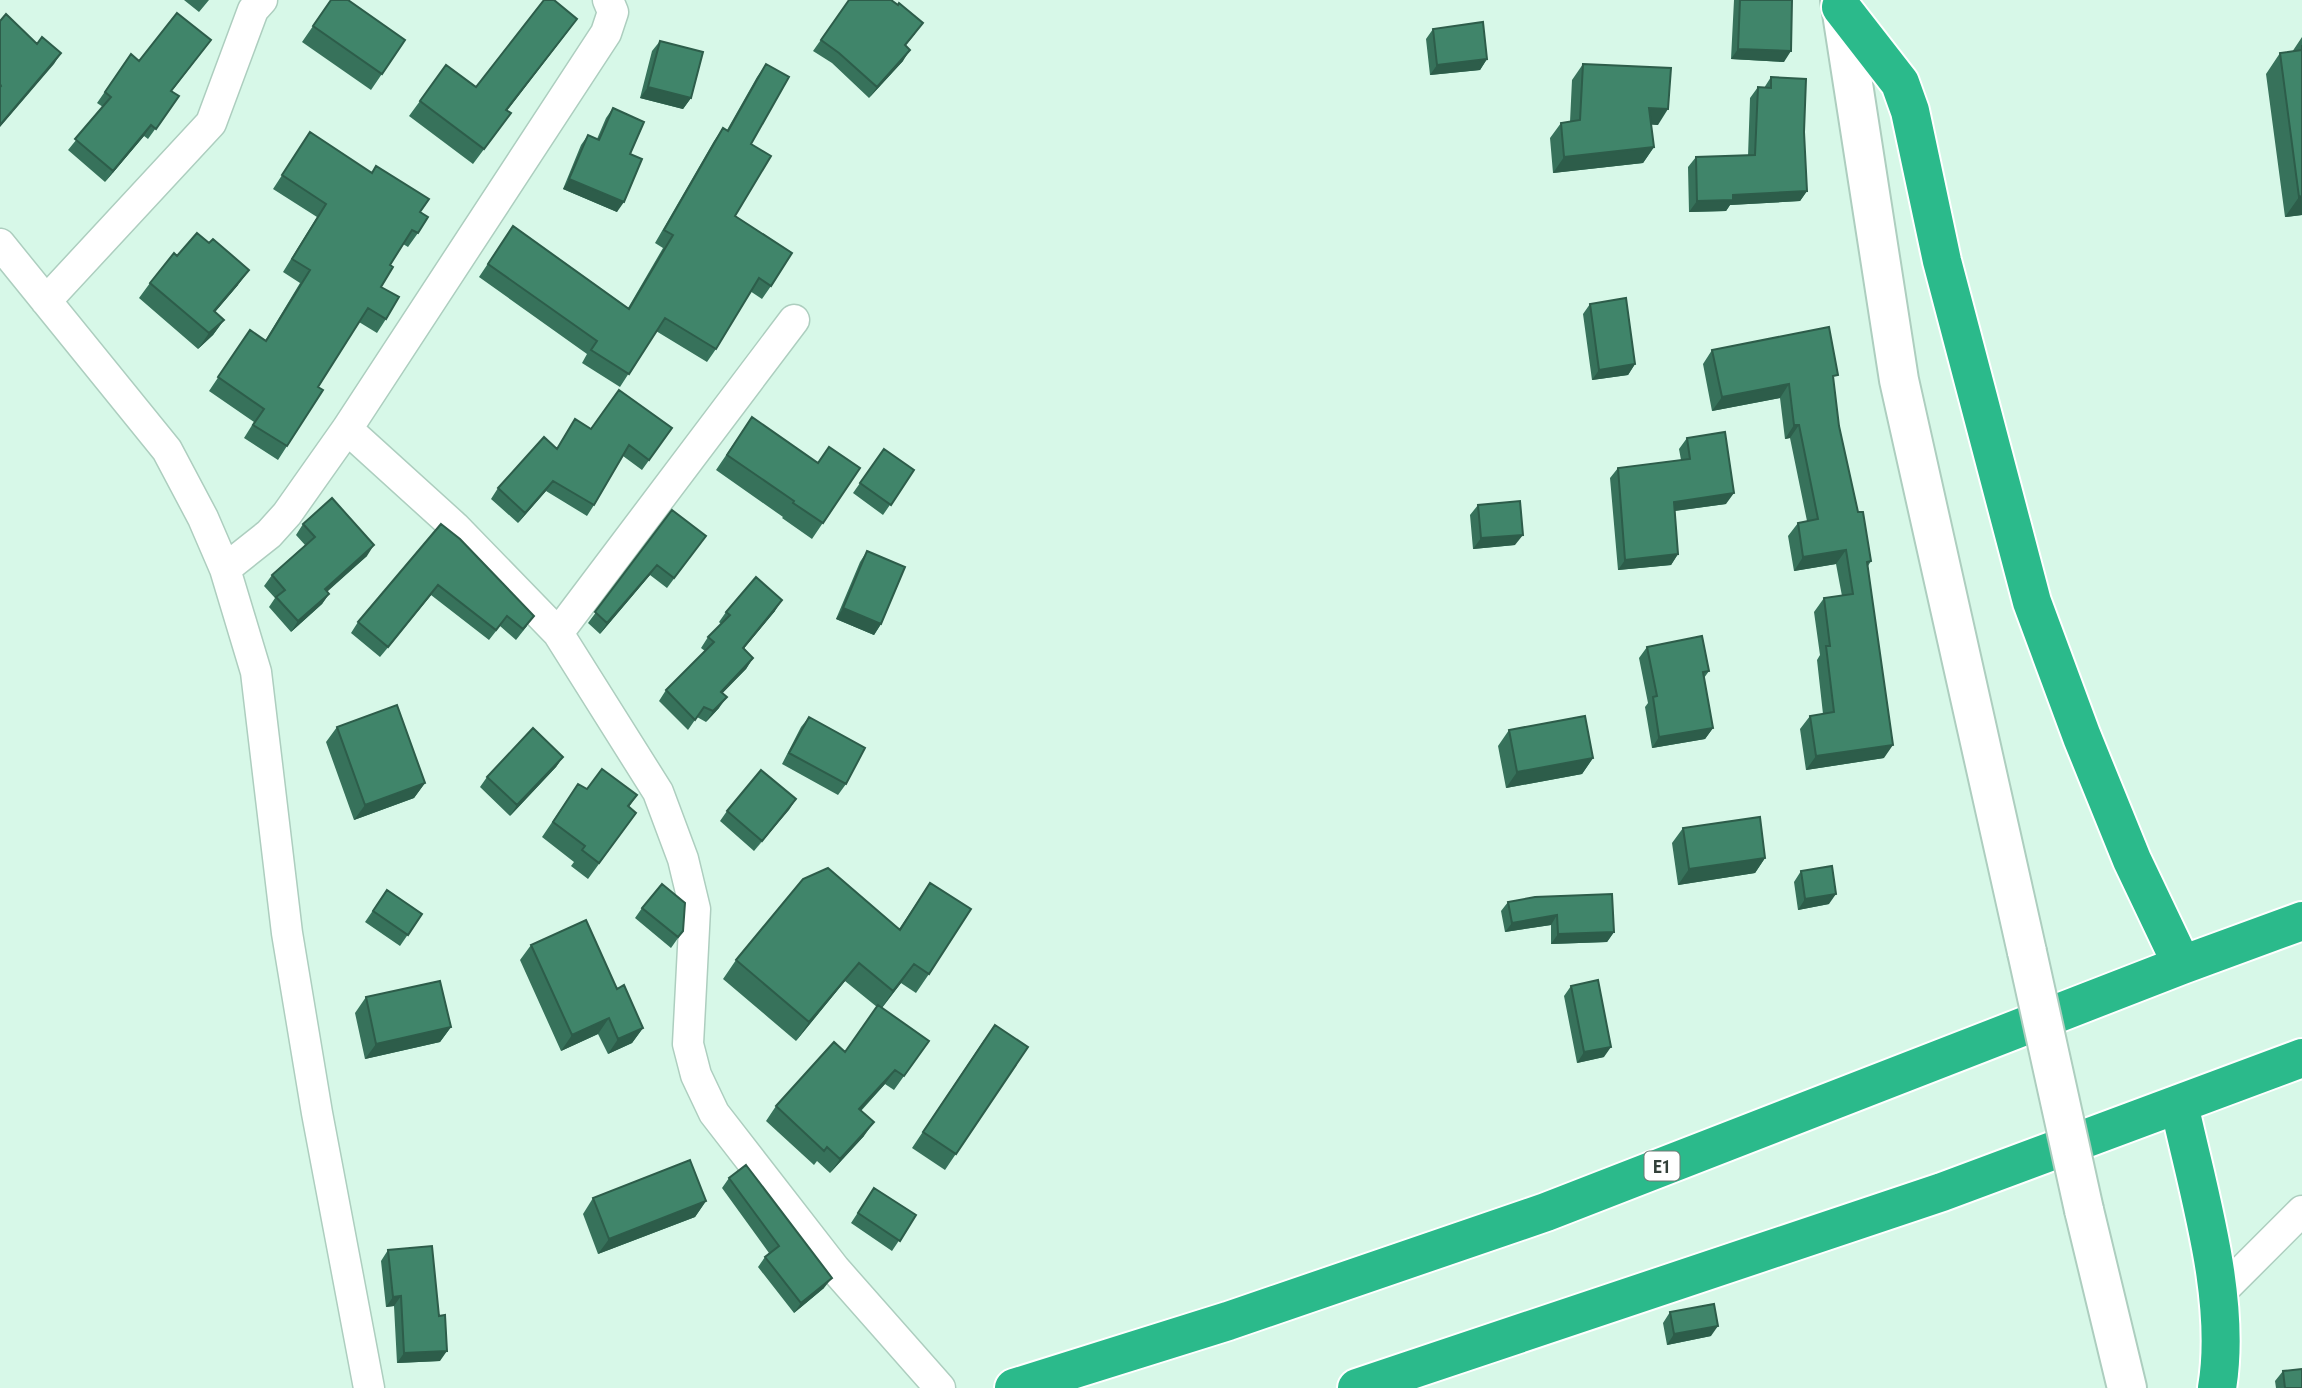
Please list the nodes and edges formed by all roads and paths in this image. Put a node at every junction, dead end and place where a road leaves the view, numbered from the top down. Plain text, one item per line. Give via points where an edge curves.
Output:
1 (262, 0) edge
2 (608, 0) edge
3 (1840, 3) edge
4 (0, 244) edge
5 (46, 301) junction
6 (793, 320) dead end
7 (347, 429) junction
8 (225, 569) junction
9 (558, 633) junction
10 (2302, 921) edge
11 (2182, 965) junction
12 (2302, 1058) edge
13 (2179, 1104) junction
14 (2302, 1211) edge
15 (2220, 1293) junction
16 (369, 1388) edge
17 (940, 1388) edge
18 (1014, 1388) edge
19 (1357, 1388) edge
20 (2126, 1388) edge
21 (2217, 1388) edge

1 - 5 street via 253,10 211,123
2 - 7 street via 613,12 606,33
3 - 11 highway via 1900,83 1910,111 1942,261 2032,602 2132,860
3 - 20 main road, bridge via 1899,380
4 - 5 street
5 - 8 street via 167,450
6 - 9 street
7 - 8 street via 287,514
7 - 9 street via 455,527
8 - 16 street via 256,672 287,933
9 - 17 street via 658,792 683,859 695,909 688,1044 714,1113 835,1269
10 - 11 highway, E1
11 - 18 highway, E1 via 1546,1212 1228,1321
12 - 13 highway
13 - 15 highway
13 - 19 highway via 1942,1192
14 - 15 street
15 - 21 highway

